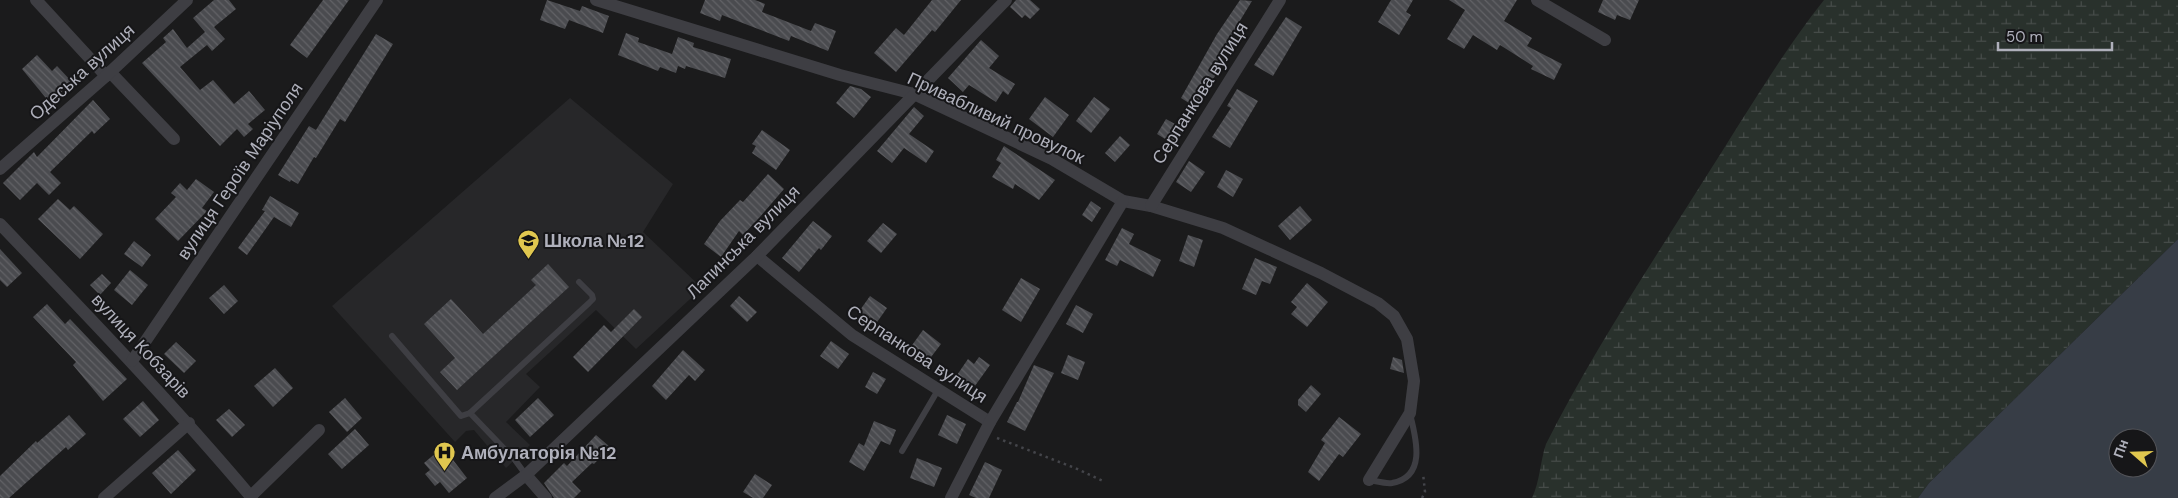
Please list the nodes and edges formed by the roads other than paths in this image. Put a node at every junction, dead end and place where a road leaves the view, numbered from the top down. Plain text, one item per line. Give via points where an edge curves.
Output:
1 (36, 0) edge
2 (187, 0) edge
3 (376, 0) edge
4 (596, 0) edge
5 (1006, 0) edge
6 (1280, 0) edge
7 (1537, 0) edge
8 (1605, 40) dead end
9 (108, 74) junction
10 (914, 94) junction
11 (174, 140) dead end
12 (0, 169) edge
13 (1123, 201) junction
14 (1151, 206) junction
15 (0, 224) edge
16 (757, 256) junction
17 (579, 282) dead end
18 (392, 336) dead end
19 (132, 361) junction
20 (938, 390) junction
21 (470, 413) junction
22 (1410, 413) junction
23 (189, 423) junction
24 (987, 428) junction
25 (319, 430) dead end
26 (902, 451) dead end
27 (526, 475) junction
28 (1369, 480) joint
29 (252, 497) edge
30 (104, 498) edge
31 (495, 498) edge
32 (546, 498) edge
33 (951, 498) edge

1 - 9 street
2 - 9 street, Одеська вулиця
3 - 19 street, вулиця Героїв Маріуполя
4 - 10 street, Привабливий провулок via 840,75
5 - 10 street, Лапинська вулиця
6 - 14 street, Серпанкова вулиця
7 - 8 street
9 - 11 street
9 - 12 street, Одеська вулиця
10 - 13 street, Привабливий провулок via 1052,159
10 - 16 street, Лапинська вулиця
13 - 14 street, Привабливий провулок
13 - 24 street, Серпанкова вулиця
14 - 22 street, Привабливий провулок via 1223,228 1260,244 1361,294 1394,316 1407,339 1412,361 1414,381
15 - 19 street, вулиця Кобзарів
16 - 20 street, Серпанкова вулиця via 852,335
16 - 27 street, Лапинська вулиця
17 - 21 lane via 593,299
18 - 21 lane via 461,416
19 - 23 street, вулиця Кобзарів
20 - 24 street, Серпанкова вулиця
20 - 26 lane
21 - 27 lane
22 - 28 street, Привабливий провулок
22 - 28 lane via 1417,450 1416,462 1407,477 1392,483
23 - 29 street, вулиця Кобзарів
23 - 30 street
24 - 33 street, Серпанкова вулиця
25 - 29 street, вулиця Кобзарів
27 - 31 street, Лапинська вулиця
27 - 32 street

